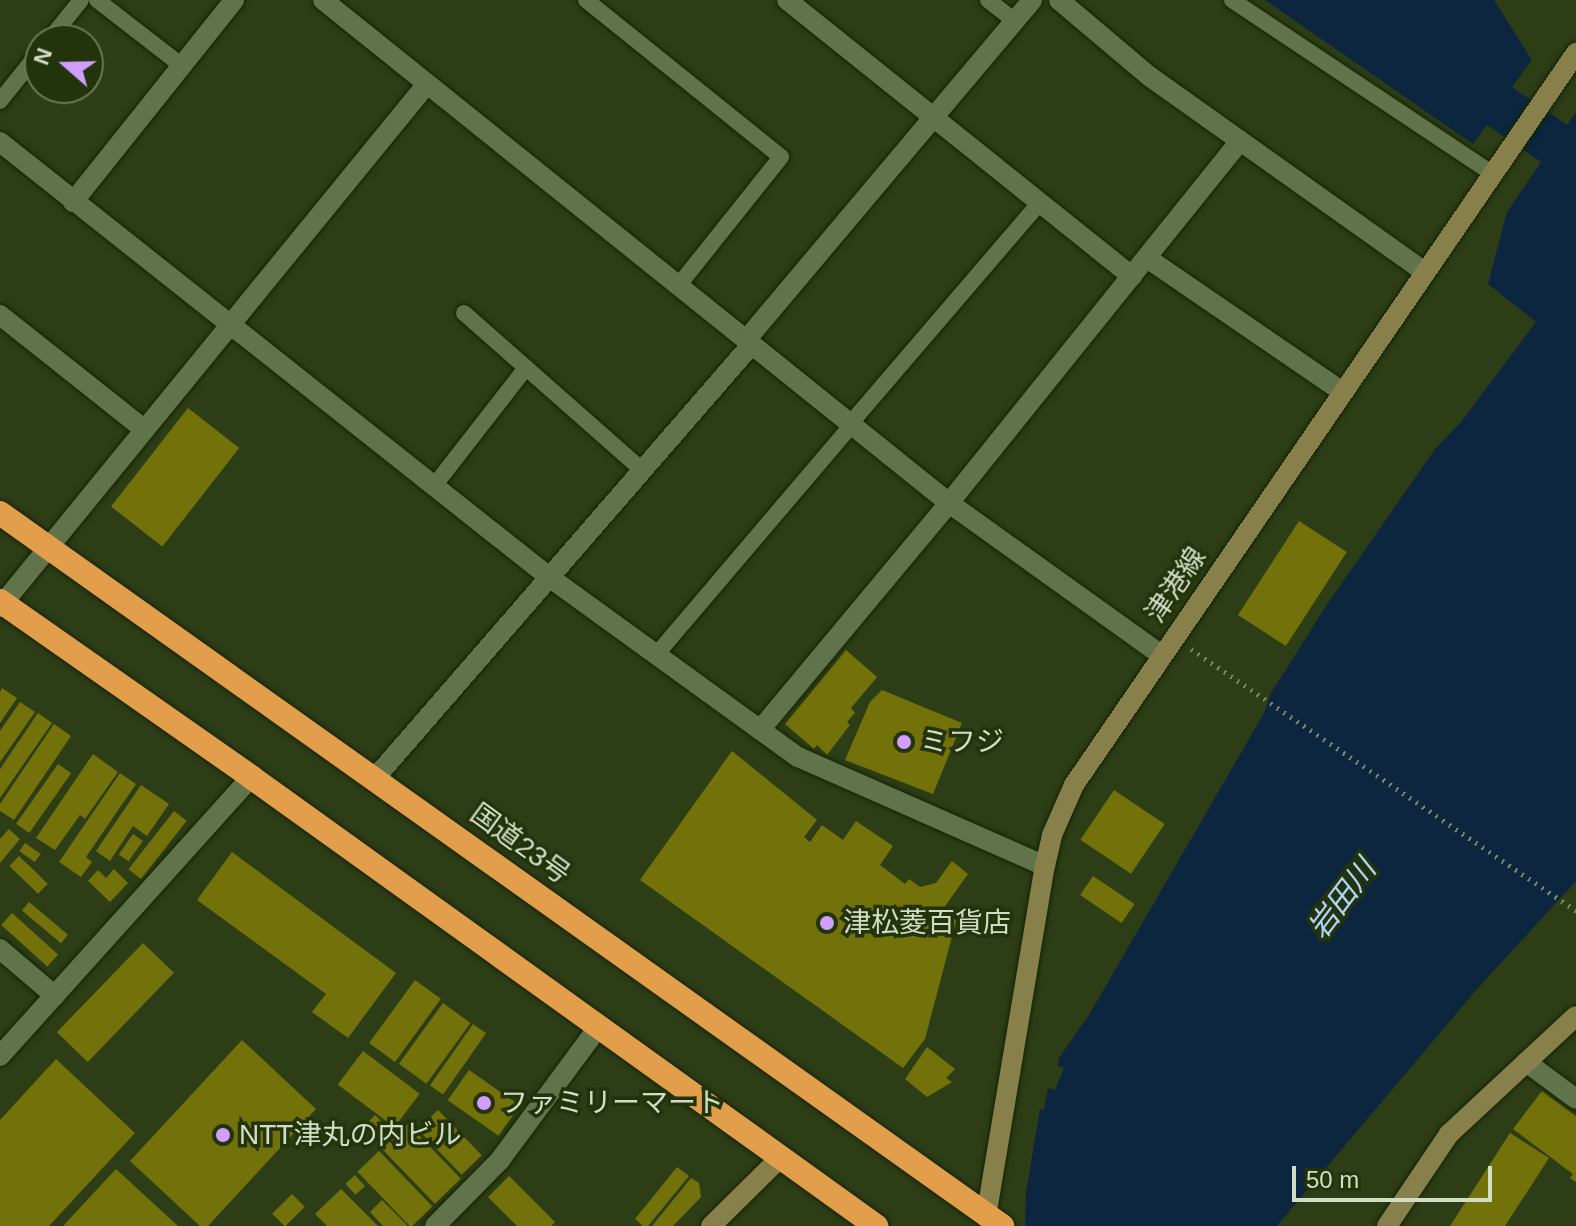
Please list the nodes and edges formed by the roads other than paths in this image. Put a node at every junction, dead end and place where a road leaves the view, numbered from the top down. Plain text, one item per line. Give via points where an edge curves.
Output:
1 (81, 0) edge
2 (97, 0) edge
3 (234, 0) edge
4 (323, 0) edge
5 (586, 0) edge
6 (787, 0) edge
7 (988, 0) edge
8 (1032, 0) edge
9 (1059, 0) edge
10 (1232, 0) edge
11 (1015, 21) junction
12 (62, 24) edge
13 (1576, 53) edge
14 (182, 66) junction
15 (24, 71) edge
16 (426, 85) junction
17 (0, 101) edge
18 (934, 117) junction
19 (1240, 141) junction
20 (0, 142) edge
21 (1498, 168) junction
22 (73, 202) junction
23 (1040, 202) junction
24 (1147, 258) junction
25 (1425, 272) junction
26 (1132, 276) junction
27 (678, 286) junction
28 (464, 313) dead end
29 (0, 315) edge
30 (232, 325) junction
31 (749, 342) junction
32 (526, 368) junction
33 (1341, 391) junction
34 (851, 424) junction
35 (144, 429) junction
36 (642, 470) junction
37 (434, 486) junction
38 (949, 503) junction
39 (0, 513) edge
40 (47, 546) junction
41 (549, 577) junction
42 (1, 604) edge
43 (656, 655) junction
44 (1161, 655) junction
45 (760, 730) junction
46 (251, 777) junction
47 (376, 777) junction
48 (1045, 866) junction
49 (0, 949) edge
50 (55, 996) junction
51 (1576, 1016) edge
52 (599, 1026) junction
53 (0, 1056) edge
54 (1526, 1062) junction
55 (1576, 1099) edge
56 (780, 1158) junction
57 (990, 1223) edge
58 (435, 1226) edge
59 (711, 1226) edge
60 (876, 1226) edge
61 (1387, 1226) edge

1 - 12 lane
2 - 14 lane
3 - 14 street
4 - 16 street
5 - 27 lane via 781,157
6 - 18 street
7 - 11 lane
8 - 11 street
9 - 19 street via 1149,76
10 - 21 lane
11 - 18 street
13 - 21 main road, 津港線
14 - 22 street
15 - 17 lane
16 - 27 street
16 - 30 street
18 - 23 street
18 - 31 street
19 - 24 street
19 - 25 street
20 - 22 street
21 - 25 main road, 津港線
22 - 30 street
23 - 26 street
23 - 34 lane
24 - 26 street
24 - 33 street
25 - 33 main road, 津港線
26 - 38 street
27 - 31 street
28 - 32 lane
29 - 35 street
30 - 35 street
30 - 37 street
31 - 34 street
31 - 36 street
32 - 36 lane
32 - 37 lane
33 - 44 main road, 津港線
34 - 38 street
34 - 43 lane
35 - 40 street
36 - 41 street
37 - 41 street
38 - 44 street
38 - 45 street
39 - 40 highway, 国道23号
40 - 42 street
40 - 47 highway, 国道23号
41 - 43 street
41 - 47 street
42 - 46 highway
43 - 45 street
44 - 48 main road, 津港線 via 1084,764 1063,807
45 - 48 street via 828,773
46 - 50 street
46 - 52 highway
47 - 57 highway, 国道23号
48 - 57 main road, 津港線
49 - 50 street
50 - 53 street
51 - 54 main road
52 - 56 highway
52 - 58 street via 500,1160
54 - 55 street
54 - 61 main road via 1449,1134
56 - 59 main road
56 - 60 highway

